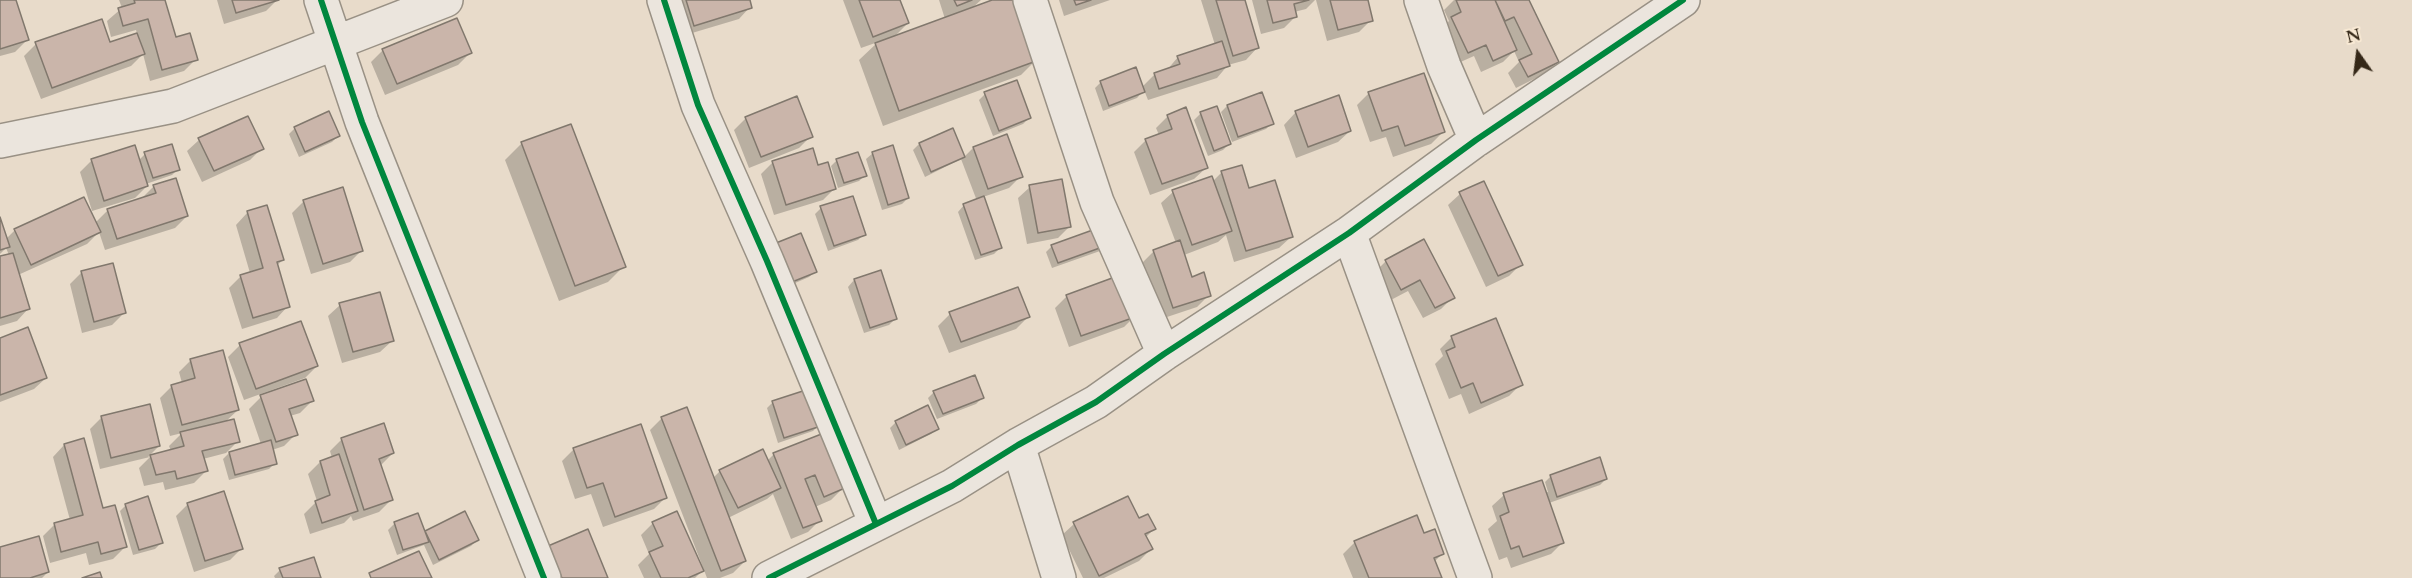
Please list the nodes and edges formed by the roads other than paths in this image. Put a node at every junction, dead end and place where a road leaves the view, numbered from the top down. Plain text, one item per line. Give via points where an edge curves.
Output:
1 (321, 0) edge
2 (446, 0) edge
3 (664, 0) edge
4 (1030, 0) edge
5 (1421, 0) edge
6 (1683, 0) edge
7 (334, 42) junction
8 (1476, 140) junction
9 (0, 141) edge
10 (1349, 233) junction
11 (1164, 354) junction
12 (1018, 445) junction
13 (876, 525) junction
14 (544, 578) edge
15 (770, 578) edge
16 (1059, 578) edge
17 (1475, 578) edge

1 - 7 street
2 - 7 street
3 - 13 street via 698,105
4 - 11 street via 1097,202
5 - 8 street
6 - 8 street
7 - 9 street via 173,106
7 - 14 street via 362,122
8 - 10 street
10 - 11 street
10 - 17 street
11 - 12 street via 1096,402
12 - 13 street via 952,486
12 - 16 street
13 - 15 street

